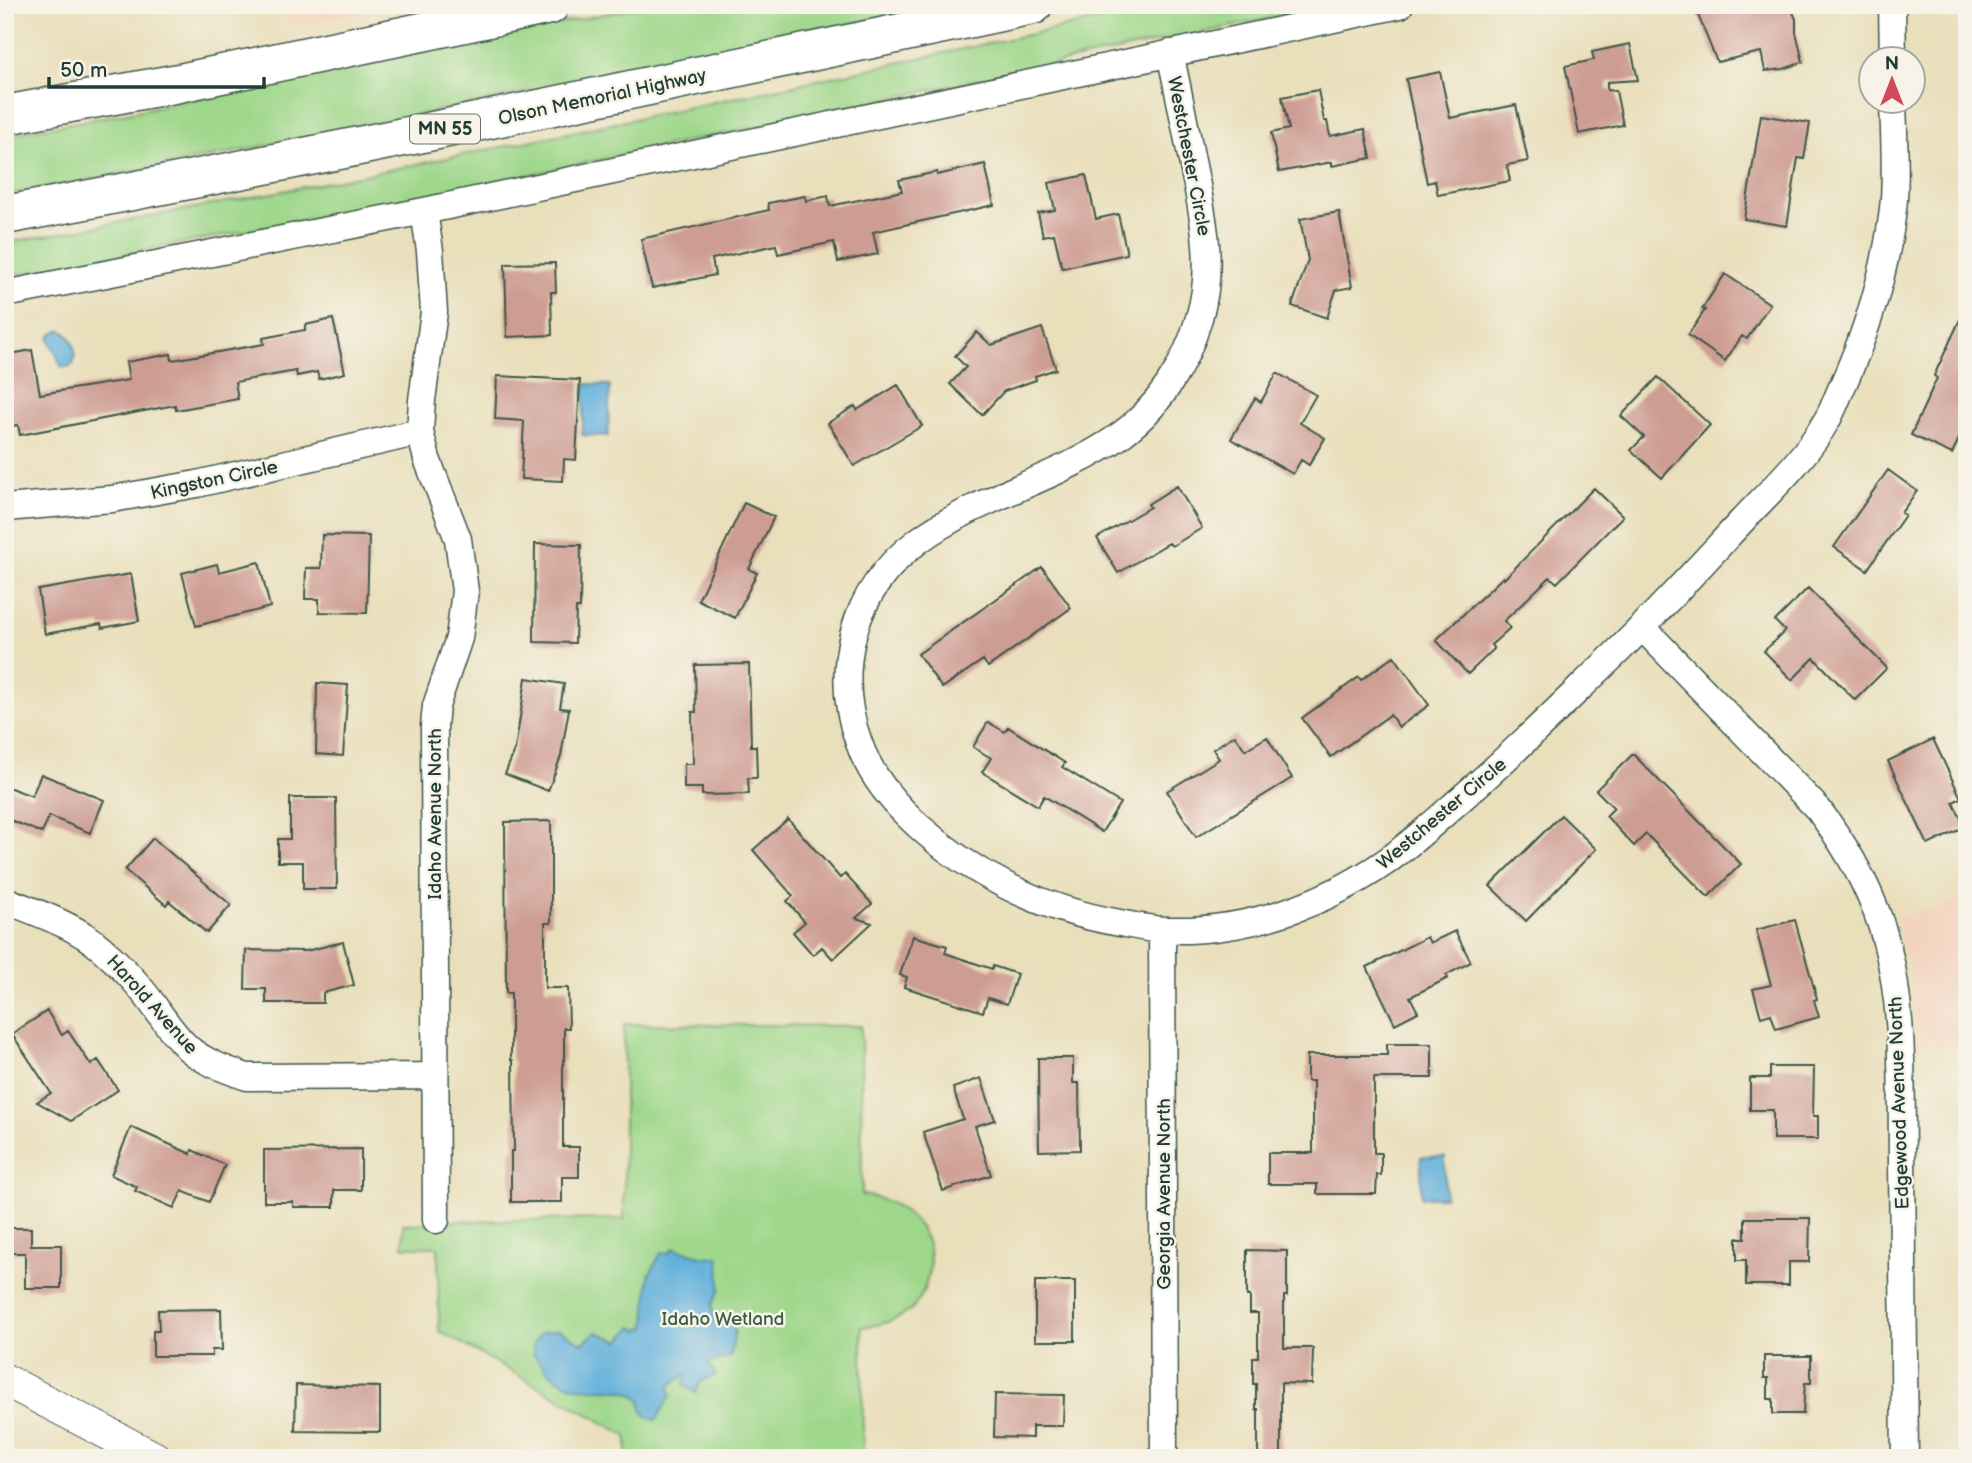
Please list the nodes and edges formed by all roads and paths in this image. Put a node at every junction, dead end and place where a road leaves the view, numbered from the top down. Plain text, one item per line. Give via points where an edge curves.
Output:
1 (550, 5) edge
2 (1033, 5) edge
3 (1400, 5) edge
4 (1892, 5) edge
5 (1893, 46) edge
6 (1170, 53) junction
7 (5, 115) edge
8 (1894, 116) edge
9 (424, 211) junction
10 (5, 215) edge
11 (5, 294) edge
12 (420, 432) junction
13 (5, 508) edge
14 (1642, 627) junction
15 (5, 900) edge
16 (1162, 930) junction
17 (435, 1076) junction
18 (436, 1220) dead end
19 (5, 1380) edge
20 (155, 1458) edge
21 (1164, 1458) edge
22 (1905, 1458) edge

1 - 7 highway
2 - 10 highway, Olson Memorial Highway / MN 55 via 217,176
3 - 6 street
4 - 5 street
6 - 9 street
6 - 16 street, Westchester Circle via 1207,239 1206,289 1185,358 1157,400 1121,435 1079,460 955,516 894,561 857,621 847,668 852,719 867,763 898,805 942,846 994,880 1054,907
8 - 14 street, Westchester Circle via 1894,197 1883,268 1866,331 1826,422 1789,471
9 - 11 street
9 - 12 street, Idaho Avenue North via 434,312
12 - 13 street, Kingston Circle via 197,484 112,499
12 - 17 street, Idaho Avenue North via 458,539 465,591 459,638 440,691 434,726
14 - 16 street, Westchester Circle via 1499,767 1384,863 1326,896 1283,913 1228,926
14 - 22 street, Edgewood Avenue North via 1818,809 1866,884 1887,944 1900,1047
15 - 17 street, Harold Avenue via 99,946 134,979 190,1050 228,1071 247,1077
16 - 21 street, Georgia Avenue North
17 - 18 street, Idaho Avenue North
19 - 20 street

